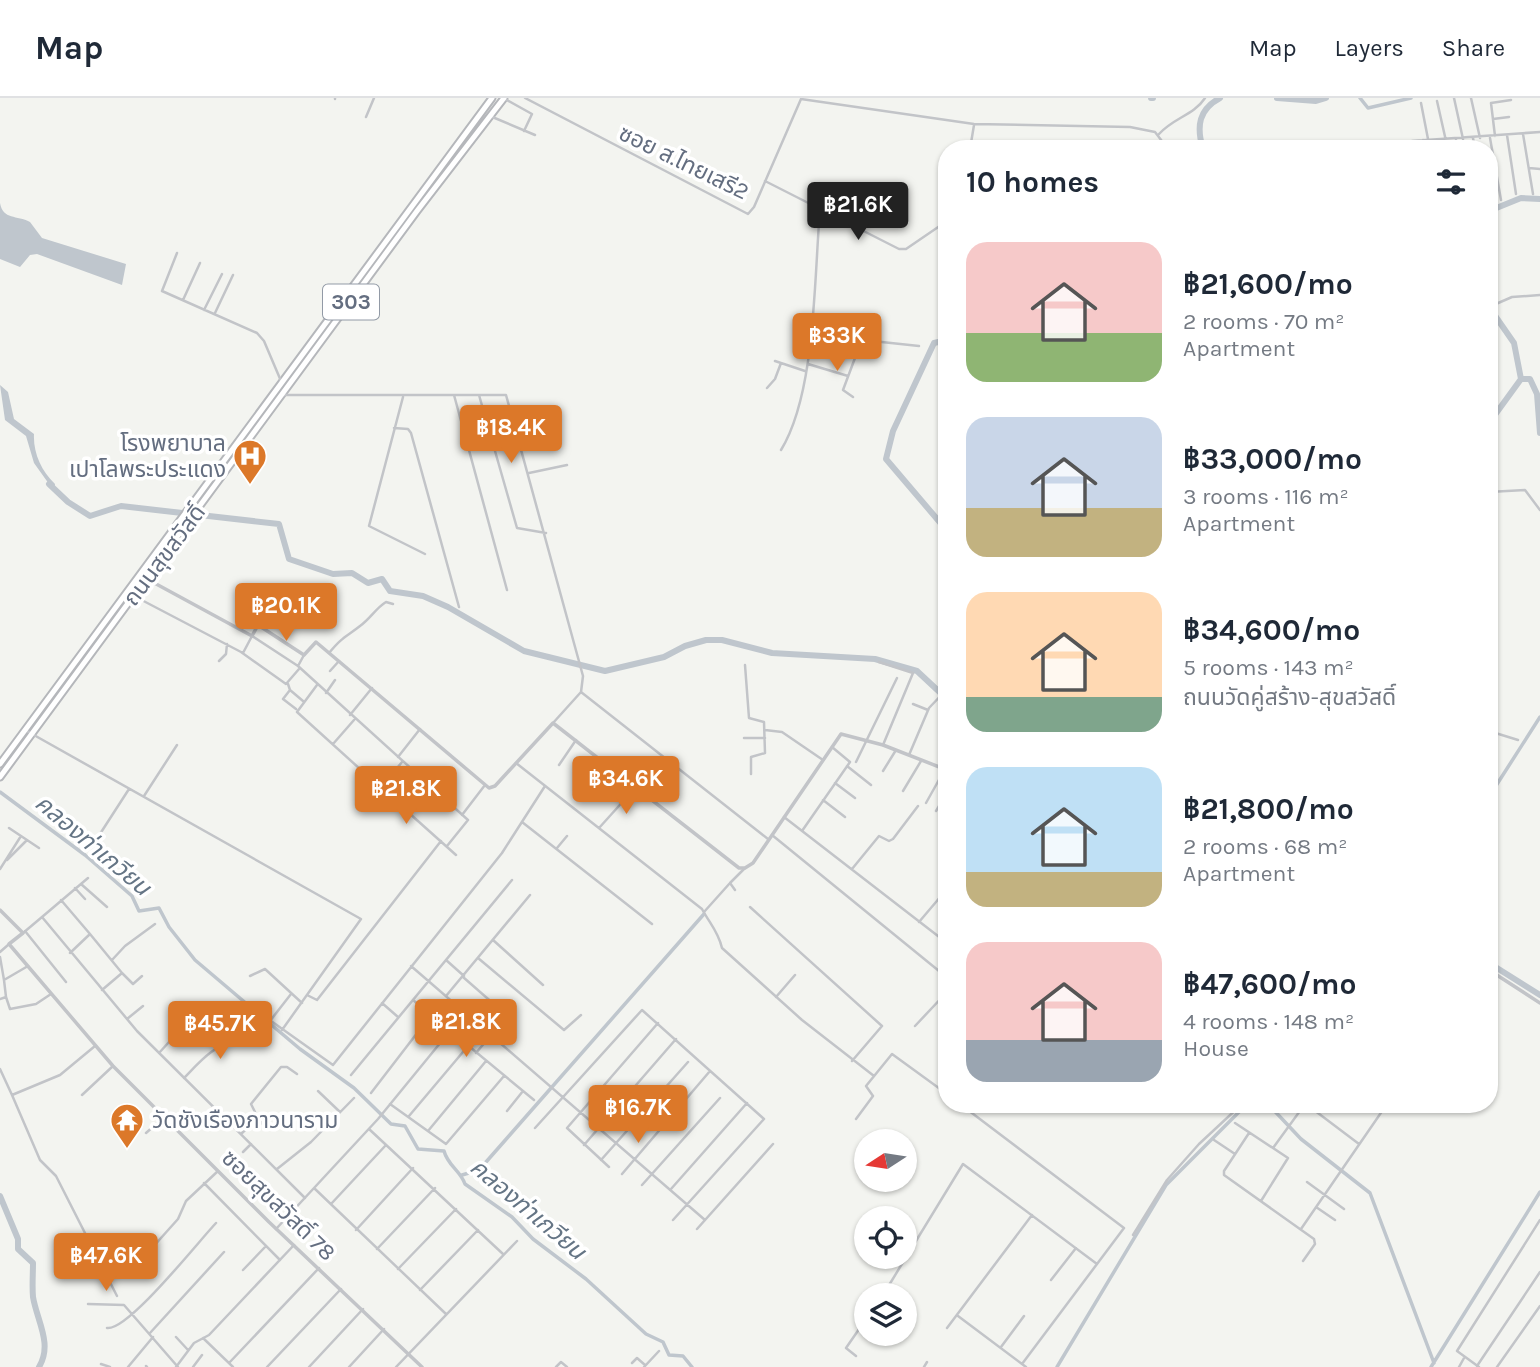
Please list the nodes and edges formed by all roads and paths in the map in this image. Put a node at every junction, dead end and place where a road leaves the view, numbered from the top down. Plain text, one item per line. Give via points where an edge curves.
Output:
1 (374, 98) edge
2 (492, 98) edge
3 (504, 98) edge
4 (525, 98) edge
5 (1205, 98) edge
6 (1454, 98) edge
7 (1471, 98) edge
8 (1511, 100) dead end
9 (1437, 101) dead end
10 (1420, 103) dead end
11 (490, 116) junction
12 (366, 117) dead end
13 (1509, 117) dead end
14 (1493, 119) junction
15 (974, 124) junction
16 (524, 131) junction
17 (1540, 132) edge
18 (1159, 134) junction
19 (1523, 134) junction
20 (535, 135) dead end
21 (1507, 135) junction
22 (1495, 136) junction
23 (1490, 137) junction
24 (1473, 138) joint
25 (1480, 138) junction
26 (1428, 139) junction
27 (1463, 139) junction
28 (971, 140) edge
29 (1163, 140) edge
30 (1423, 140) edge
31 (1434, 140) edge
32 (1446, 140) edge
33 (1456, 140) edge
34 (1491, 140) edge
35 (1529, 168) junction
36 (1540, 169) edge
37 (765, 181) junction
38 (1498, 183) edge
39 (1516, 194) dead end
40 (1533, 194) dead end
41 (1501, 200) dead end
42 (820, 210) junction
43 (938, 227) edge
44 (177, 253) dead end
45 (200, 263) dead end
46 (222, 274) dead end
47 (233, 275) dead end
48 (1540, 295) edge
49 (183, 300) junction
50 (1498, 303) edge
51 (204, 310) junction
52 (214, 315) junction
53 (808, 342) junction
54 (919, 346) dead end
55 (853, 356) junction
56 (775, 361) dead end
57 (781, 363) junction
58 (806, 363) junction
59 (805, 371) junction
60 (848, 376) junction
61 (282, 382) junction
62 (767, 387) dead end
63 (479, 394) junction
64 (282, 395) junction
65 (453, 395) junction
66 (403, 396) junction
67 (853, 397) dead end
68 (394, 428) junction
69 (781, 450) dead end
70 (567, 465) dead end
71 (528, 473) junction
72 (1498, 492) edge
73 (1540, 510) edge
74 (546, 533) junction
75 (425, 554) dead end
76 (146, 578) junction
77 (507, 590) dead end
78 (190, 595) dead end
79 (133, 596) junction
80 (187, 601) junction
81 (393, 604) dead end
82 (459, 607) dead end
83 (263, 609) dead end
84 (256, 625) junction
85 (252, 636) junction
86 (227, 645) junction
87 (243, 653) junction
88 (329, 653) junction
89 (304, 655) junction
90 (339, 660) junction
91 (219, 661) dead end
92 (879, 662) dead end
93 (745, 665) dead end
94 (298, 668) junction
95 (330, 671) dead end
96 (898, 678) dead end
97 (335, 680) dead end
98 (288, 684) junction
99 (317, 685) junction
100 (372, 688) junction
101 (290, 690) junction
102 (581, 692) junction
103 (326, 693) junction
104 (938, 697) edge
105 (303, 701) junction
106 (913, 704) dead end
107 (296, 709) junction
108 (928, 710) junction
109 (349, 715) junction
110 (354, 719) junction
111 (553, 723) junction
112 (420, 729) junction
113 (25, 730) junction
114 (765, 730) junction
115 (31, 734) junction
116 (1498, 734) edge
117 (744, 738) dead end
118 (765, 738) junction
119 (576, 740) junction
120 (1518, 740) dead end
121 (869, 741) junction
122 (333, 744) junction
123 (177, 745) dead end
124 (883, 745) junction
125 (831, 747) junction
126 (896, 750) junction
127 (908, 755) junction
128 (398, 758) junction
129 (823, 760) junction
130 (922, 760) junction
131 (402, 762) junction
132 (856, 762) dead end
133 (516, 763) junction
134 (0, 764) edge
135 (559, 765) dead end
136 (847, 766) junction
137 (938, 767) edge
138 (883, 771) dead end
139 (751, 774) dead end
140 (0, 777) edge
141 (835, 783) junction
142 (938, 783) edge
143 (485, 785) junction
144 (871, 785) dead end
145 (545, 786) junction
146 (382, 788) junction
147 (636, 788) junction
148 (129, 789) junction
149 (903, 790) dead end
150 (144, 796) junction
151 (855, 798) dead end
152 (823, 800) junction
153 (926, 803) dead end
154 (918, 806) dead end
155 (938, 808) edge
156 (936, 811) dead end
157 (462, 815) junction
158 (784, 817) junction
159 (845, 817) dead end
160 (468, 820) junction
161 (522, 822) junction
162 (473, 825) dead end
163 (9, 828) dead end
164 (599, 828) junction
165 (802, 831) junction
166 (21, 836) junction
167 (567, 836) dead end
168 (770, 837) junction
169 (98, 838) dead end
170 (27, 840) junction
171 (441, 841) junction
172 (447, 846) junction
173 (39, 848) dead end
174 (557, 848) junction
175 (456, 855) dead end
176 (7, 860) junction
177 (744, 868) junction
178 (0, 869) edge
179 (852, 869) junction
180 (88, 878) dead end
181 (512, 880) dead end
182 (730, 883) junction
183 (81, 884) junction
184 (75, 888) junction
185 (735, 890) dead end
186 (530, 895) dead end
187 (85, 899) dead end
188 (61, 900) junction
189 (938, 900) edge
190 (107, 906) dead end
191 (750, 906) dead end
192 (0, 910) edge
193 (704, 912) junction
194 (42, 917) junction
195 (919, 922) junction
196 (652, 924) dead end
197 (155, 925) dead end
198 (24, 932) junction
199 (90, 934) junction
200 (938, 936) edge
201 (493, 940) junction
202 (9, 944) junction
203 (0, 952) edge
204 (70, 953) junction
205 (0, 957) edge
206 (478, 958) junction
207 (112, 960) junction
208 (446, 960) junction
209 (27, 966) junction
210 (411, 966) junction
211 (938, 970) edge
212 (122, 973) junction
213 (795, 975) dead end
214 (142, 976) dead end
215 (250, 976) dead end
216 (464, 976) junction
217 (1498, 976) edge
218 (4, 980) junction
219 (428, 981) junction
220 (66, 982) dead end
221 (543, 985) dead end
222 (102, 990) junction
223 (51, 994) junction
224 (291, 994) junction
225 (307, 995) junction
226 (446, 996) junction
227 (6, 997) junction
228 (776, 997) junction
229 (0, 999) edge
230 (413, 1000) junction
231 (938, 1002) edge
232 (302, 1003) junction
233 (382, 1003) junction
234 (1540, 1003) edge
235 (143, 1006) dead end
236 (431, 1015) junction
237 (581, 1015) dead end
238 (264, 1016) dead end
239 (399, 1017) junction
240 (512, 1018) dead end
241 (127, 1019) junction
242 (270, 1021) junction
243 (658, 1023) junction
244 (915, 1027) dead end
245 (282, 1030) junction
246 (450, 1031) junction
247 (178, 1032) dead end
248 (492, 1034) junction
249 (242, 1037) dead end
250 (676, 1040) junction
251 (95, 1046) junction
252 (468, 1046) junction
253 (159, 1053) junction
254 (476, 1053) junction
255 (486, 1061) junction
256 (688, 1062) dead end
257 (852, 1062) junction
258 (113, 1066) junction
259 (0, 1069) edge
260 (710, 1071) junction
261 (297, 1074) dead end
262 (351, 1076) dead end
263 (504, 1076) junction
264 (874, 1076) junction
265 (184, 1078) junction
266 (938, 1087) edge
267 (318, 1091) dead end
268 (523, 1091) junction
269 (371, 1093) dead end
270 (12, 1095) junction
271 (82, 1095) dead end
272 (564, 1095) junction
273 (354, 1098) dead end
274 (720, 1098) dead end
275 (534, 1100) dead end
276 (747, 1102) junction
277 (390, 1104) junction
278 (507, 1111) dead end
279 (582, 1111) junction
280 (340, 1112) junction
281 (971, 1113) edge
282 (1233, 1113) edge
283 (1299, 1113) edge
284 (1318, 1113) edge
285 (1381, 1113) edge
286 (164, 1117) junction
287 (408, 1117) junction
288 (258, 1118) junction
289 (856, 1119) dead end
290 (1235, 1123) dead end
291 (264, 1126) dead end
292 (600, 1127) junction
293 (535, 1128) dead end
294 (369, 1129) junction
295 (428, 1131) junction
296 (146, 1133) dead end
297 (1249, 1133) junction
298 (241, 1135) junction
299 (1214, 1140) dead end
300 (618, 1142) junction
301 (251, 1144) junction
302 (773, 1144) dead end
303 (1359, 1144) junction
304 (387, 1145) junction
305 (584, 1145) junction
306 (1273, 1148) junction
307 (243, 1153) dead end
308 (1235, 1154) junction
309 (635, 1158) junction
310 (601, 1160) junction
311 (609, 1167) dead end
312 (413, 1168) junction
313 (276, 1170) junction
314 (218, 1171) junction
315 (653, 1173) junction
316 (622, 1174) dead end
317 (1307, 1182) dead end
318 (204, 1184) junction
319 (642, 1185) dead end
320 (314, 1188) junction
321 (435, 1188) junction
322 (671, 1189) junction
323 (1325, 1195) junction
324 (304, 1198) junction
325 (1261, 1201) junction
326 (331, 1204) junction
327 (688, 1205) junction
328 (1316, 1207) junction
329 (456, 1209) junction
330 (1344, 1209) dead end
331 (1032, 1215) junction
332 (673, 1220) dead end
333 (705, 1220) junction
334 (1335, 1220) dead end
335 (1540, 1220) edge
336 (216, 1223) dead end
337 (276, 1229) junction
338 (697, 1229) dead end
339 (1301, 1229) junction
340 (356, 1230) junction
341 (478, 1230) junction
342 (1133, 1235) dead end
343 (517, 1241) dead end
344 (294, 1245) junction
345 (265, 1246) junction
346 (1076, 1248) junction
347 (377, 1249) junction
348 (224, 1252) dead end
349 (503, 1254) junction
350 (280, 1260) junction
351 (1303, 1261) dead end
352 (1097, 1264) junction
353 (319, 1268) junction
354 (398, 1269) junction
355 (243, 1270) dead end
356 (1540, 1272) edge
357 (126, 1278) dead end
358 (1051, 1280) dead end
359 (890, 1283) edge
360 (341, 1289) junction
361 (420, 1290) junction
362 (117, 1296) dead end
363 (88, 1304) dead end
364 (1540, 1306) edge
365 (363, 1309) junction
366 (446, 1314) junction
367 (132, 1315) junction
368 (958, 1316) junction
369 (1024, 1316) dead end
370 (107, 1328) dead end
371 (947, 1328) dead end
372 (384, 1329) junction
373 (150, 1333) junction
374 (153, 1336) junction
375 (854, 1336) edge
376 (202, 1337) junction
377 (176, 1338) dead end
378 (1000, 1348) junction
379 (188, 1350) junction
380 (659, 1351) dead end
381 (409, 1354) junction
382 (202, 1355) dead end
383 (856, 1356) dead end
384 (1464, 1358) junction
385 (927, 1362) dead end
386 (229, 1363) junction
387 (632, 1363) dead end
388 (101, 1364) dead end
389 (399, 1366) edge
390 (645, 1366) edge
391 (1024, 1366) edge
392 (1475, 1366) edge
393 (110, 1367) edge
394 (128, 1367) edge
395 (177, 1367) edge
396 (193, 1367) edge
397 (233, 1367) edge
398 (267, 1367) edge
399 (309, 1367) edge
400 (349, 1367) edge
401 (422, 1367) edge
402 (556, 1367) edge
403 (567, 1367) edge
404 (924, 1367) edge
405 (1459, 1367) edge
406 (1497, 1367) edge

1 - 12 street
2 - 61 main road, ถนนสุขสวัสดิ์ / 303
3 - 11 main road, ถนนสุขสวัสดิ์ / 303
3 - 16 street via 534,115
4 - 37 street, ซอย ส.ไทยเสรี2 via 746,214
5 - 18 street via 1198,108 1172,120
6 - 27 street
7 - 25 street
8 - 14 street via 1491,103
9 - 32 street
10 - 26 street
11 - 16 street
11 - 64 main road, ถนนสุขสวัสดิ์ / 303
13 - 14 street
14 - 22 street
15 - 18 street via 1130,127
15 - 28 street
15 - 37 street, ซอย ส.ไทยเสรี2 via 801,99
16 - 20 street
17 - 19 street
18 - 29 street
19 - 21 street
19 - 35 street
21 - 22 street
21 - 39 street
22 - 23 street
23 - 25 street
23 - 34 street
24 - 25 street
24 - 27 street
26 - 30 street
26 - 31 street
27 - 33 street
35 - 36 street
35 - 40 street
37 - 42 street
38 - 41 street
42 - 43 street via 902,250
42 - 53 street
44 - 49 street via 161,288
45 - 49 street
46 - 51 street
47 - 52 street
48 - 50 street
49 - 51 street
51 - 52 street
52 - 61 street via 260,337
53 - 55 street
53 - 58 street
54 - 55 street via 863,340
55 - 60 street
56 - 57 street
57 - 59 street
57 - 62 street
58 - 59 street
58 - 60 street
59 - 69 street via 793,429
60 - 67 street via 843,392
61 - 113 main road, ถนนสุขสวัสดิ์ / 303
63 - 65 street
63 - 71 street via 506,395
63 - 74 street via 517,528
64 - 66 street
64 - 76 main road, ถนนสุขสวัสดิ์ / 303
65 - 66 street
65 - 77 street
66 - 68 street
68 - 75 street via 369,526
68 - 82 street via 411,433
70 - 71 street
71 - 74 street
72 - 73 street via 1525,490
74 - 102 street via 581,666
76 - 79 main road, ถนนสุขสวัสดิ์ / 303
76 - 80 street
78 - 80 street
79 - 86 street
79 - 115 main road, ถนนสุขสวัสดิ์ / 303
80 - 85 street
81 - 88 street via 381,605
83 - 84 street
84 - 85 street
84 - 89 street
85 - 87 street
85 - 94 street
86 - 87 street
86 - 91 street
87 - 98 street
88 - 89 street via 316,642
88 - 90 street
89 - 94 street
90 - 95 street
90 - 100 street
92 - 124 street via 913,673
93 - 114 street via 749,718 764,721
94 - 98 street
94 - 99 street
96 - 121 street
97 - 103 street
98 - 101 street
99 - 103 street
99 - 105 street
100 - 109 street
100 - 112 street
101 - 105 street
101 - 107 street via 283,699
102 - 111 street
102 - 168 street
103 - 109 street
104 - 108 street
105 - 107 street
106 - 108 street
107 - 122 street
108 - 127 street
109 - 110 street
110 - 122 street
110 - 128 street
111 - 119 street
111 - 133 street
112 - 128 street
112 - 143 street
113 - 115 street
113 - 134 main road, ถนนสุขสวัสดิ์ / 303
114 - 118 street
114 - 129 street via 782,732
115 - 140 main road, ถนนสุขสวัสดิ์ / 303
115 - 148 street
116 - 120 street
117 - 118 street
118 - 139 street via 764,754 751,757
119 - 135 street
119 - 147 street
121 - 124 street
121 - 125 street via 844,733
121 - 132 street
122 - 146 street
123 - 150 street
124 - 126 street
125 - 129 street
125 - 136 street via 850,759
126 - 127 street
126 - 138 street
127 - 130 street
128 - 131 street
129 - 158 street
130 - 137 street
130 - 149 street
131 - 146 street
131 - 157 street
133 - 143 street via 495,786
133 - 145 street
136 - 141 street
136 - 144 street
141 - 151 street
141 - 152 street
142 - 153 street
143 - 157 street
145 - 161 street
145 - 164 street
146 - 171 street
147 - 164 street
147 - 177 street
148 - 150 street
148 - 169 street
150 - 225 street via 360,919
152 - 159 street
152 - 165 street
154 - 179 street via 893,839 879,836
155 - 156 street
157 - 160 street
158 - 165 street
158 - 168 street
160 - 162 street
160 - 172 street
161 - 174 street
161 - 210 street via 488,872
163 - 166 street
164 - 193 street
165 - 179 street
166 - 170 street
166 - 176 street
167 - 174 street
168 - 177 street via 753,863
168 - 211 street
170 - 173 street
170 - 176 street
171 - 172 street
171 - 225 street via 317,1000
172 - 175 street
174 - 196 street
176 - 178 street
177 - 182 street
179 - 195 street
180 - 183 street
181 - 208 street
182 - 185 street
182 - 193 street
183 - 184 street
183 - 190 street
184 - 187 street
184 - 188 street
186 - 201 street
188 - 194 street
188 - 199 street
189 - 195 street
191 - 257 street via 882,1027
192 - 198 street
193 - 228 street via 720,933 722,948
194 - 198 street
194 - 204 street
195 - 200 street
197 - 207 street
198 - 202 street
198 - 220 street
199 - 204 street
199 - 207 street
201 - 206 street
201 - 221 street
202 - 203 street
202 - 209 street, ซอยสุขสวัสดิ์ 78
204 - 222 street
205 - 218 street
206 - 216 street
206 - 237 street via 564,1030
207 - 212 street
208 - 216 street
208 - 219 street
209 - 218 street
209 - 223 street, ซอยสุขสวัสดิ์ 78
210 - 219 street
210 - 233 street
212 - 214 street via 133,984
212 - 222 street
213 - 228 street
215 - 224 street via 265,969
216 - 226 street
216 - 240 street
217 - 234 street
218 - 227 street
219 - 226 street
219 - 230 street
222 - 241 street
223 - 227 street via 36,1004 8,1009
223 - 251 street, ซอยสุขสวัสดิ์ 78
224 - 232 street
224 - 242 street
225 - 232 street
226 - 248 street
227 - 229 street
228 - 257 street
230 - 236 street
230 - 239 street
231 - 244 street
232 - 245 street
233 - 239 street
233 - 245 street via 333,1065
235 - 241 street
236 - 246 street
236 - 269 street
238 - 242 street
239 - 262 street
241 - 253 street
242 - 245 street
243 - 250 street
243 - 272 street via 639,1009
243 - 279 street
246 - 252 street
246 - 277 street
247 - 253 street
248 - 254 street
248 - 272 street
249 - 265 street via 236,1044 213,1051
250 - 260 street
250 - 292 street
251 - 258 street, ซอยสุขสวัสดิ์ 78
251 - 270 street via 60,1075
252 - 254 street
252 - 287 street
253 - 265 street
254 - 255 street
255 - 263 street
255 - 295 street
256 - 300 street
257 - 264 street
258 - 271 street
258 - 286 street, ซอยสุขสวัสดิ์ 78
259 - 270 street
260 - 276 street
260 - 309 street
261 - 288 street via 281,1067 251,1104
263 - 268 street
263 - 295 street via 447,1143
264 - 266 street via 894,1054
264 - 289 street via 866,1087 873,1097
265 - 298 street
267 - 280 street
268 - 275 street
268 - 278 street
270 - 362 street via 40,1160 56,1176
272 - 279 street
272 - 293 street
273 - 280 street
274 - 315 street
276 - 322 street
276 - 327 street via 763,1116 763,1123
277 - 287 street
277 - 294 street
279 - 292 street
279 - 305 street via 567,1129
280 - 313 street
281 - 352 street via 1124,1228
282 - 342 street via 1167,1180
283 - 306 street
284 - 303 street
285 - 303 street
286 - 296 street
286 - 314 street, ซอยสุขสวัสดิ์ 78
287 - 295 street
288 - 291 street
288 - 298 street
290 - 297 street
292 - 300 street
292 - 305 street
294 - 304 street
294 - 320 street
297 - 306 street
297 - 308 street
298 - 301 street
299 - 308 street
300 - 309 street
300 - 310 street
301 - 307 street
301 - 313 street
302 - 333 street
303 - 323 street
304 - 312 street
304 - 326 street
305 - 310 street
306 - 325 street via 1288,1161
308 - 325 street via 1224,1175
309 - 315 street
309 - 316 street
310 - 311 street
312 - 321 street
312 - 340 street
313 - 324 street
314 - 318 street
314 - 337 street, ซอยสุขสวัสดิ์ 78
315 - 319 street
315 - 322 street
317 - 323 street
318 - 345 street
318 - 357 street
320 - 324 street
320 - 326 street
321 - 329 street
321 - 347 street
322 - 327 street
323 - 328 street
323 - 330 street
324 - 337 street
325 - 339 street
326 - 340 street
327 - 332 street
327 - 333 street
328 - 334 street
328 - 339 street
329 - 341 street
329 - 354 street
331 - 346 street
331 - 359 street via 963,1164
331 - 368 street
333 - 338 street
335 - 384 street via 1457,1351
336 - 367 street
337 - 344 street, ซอยสุขสวัสดิ์ 78
339 - 351 street via 1315,1242
340 - 347 street
341 - 349 street
341 - 361 street
343 - 349 street
344 - 350 street
344 - 353 street, ซอยสุขสวัสดิ์ 78
345 - 350 street
345 - 355 street
346 - 352 street
346 - 358 street
347 - 354 street
348 - 373 street
349 - 366 street
350 - 376 street
352 - 391 street
353 - 360 street, ซอยสุขสวัสดิ์ 78
353 - 386 street
354 - 361 street
356 - 392 street
360 - 365 street, ซอยสุขสวัสดิ์ 78
360 - 398 street
361 - 366 street
363 - 367 street via 124,1305
364 - 406 street
365 - 372 street, ซอยสุขสวัสดิ์ 78
365 - 399 street
366 - 381 street
367 - 370 street via 116,1328
367 - 373 street
368 - 371 street
368 - 378 street
369 - 378 street
372 - 381 street, ซอยสุขสวัสดิ์ 78
372 - 400 street
373 - 374 street
374 - 394 street
374 - 395 street
375 - 383 street via 846,1348
376 - 379 street
376 - 386 street
377 - 379 street
378 - 391 street
379 - 395 street
380 - 390 street
381 - 389 street
381 - 401 street, ซอยสุขสวัสดิ์ 78
382 - 396 street
384 - 392 street
384 - 405 street
385 - 404 street
386 - 397 street
387 - 390 street via 637,1358
388 - 393 street
402 - 403 street via 561,1362

